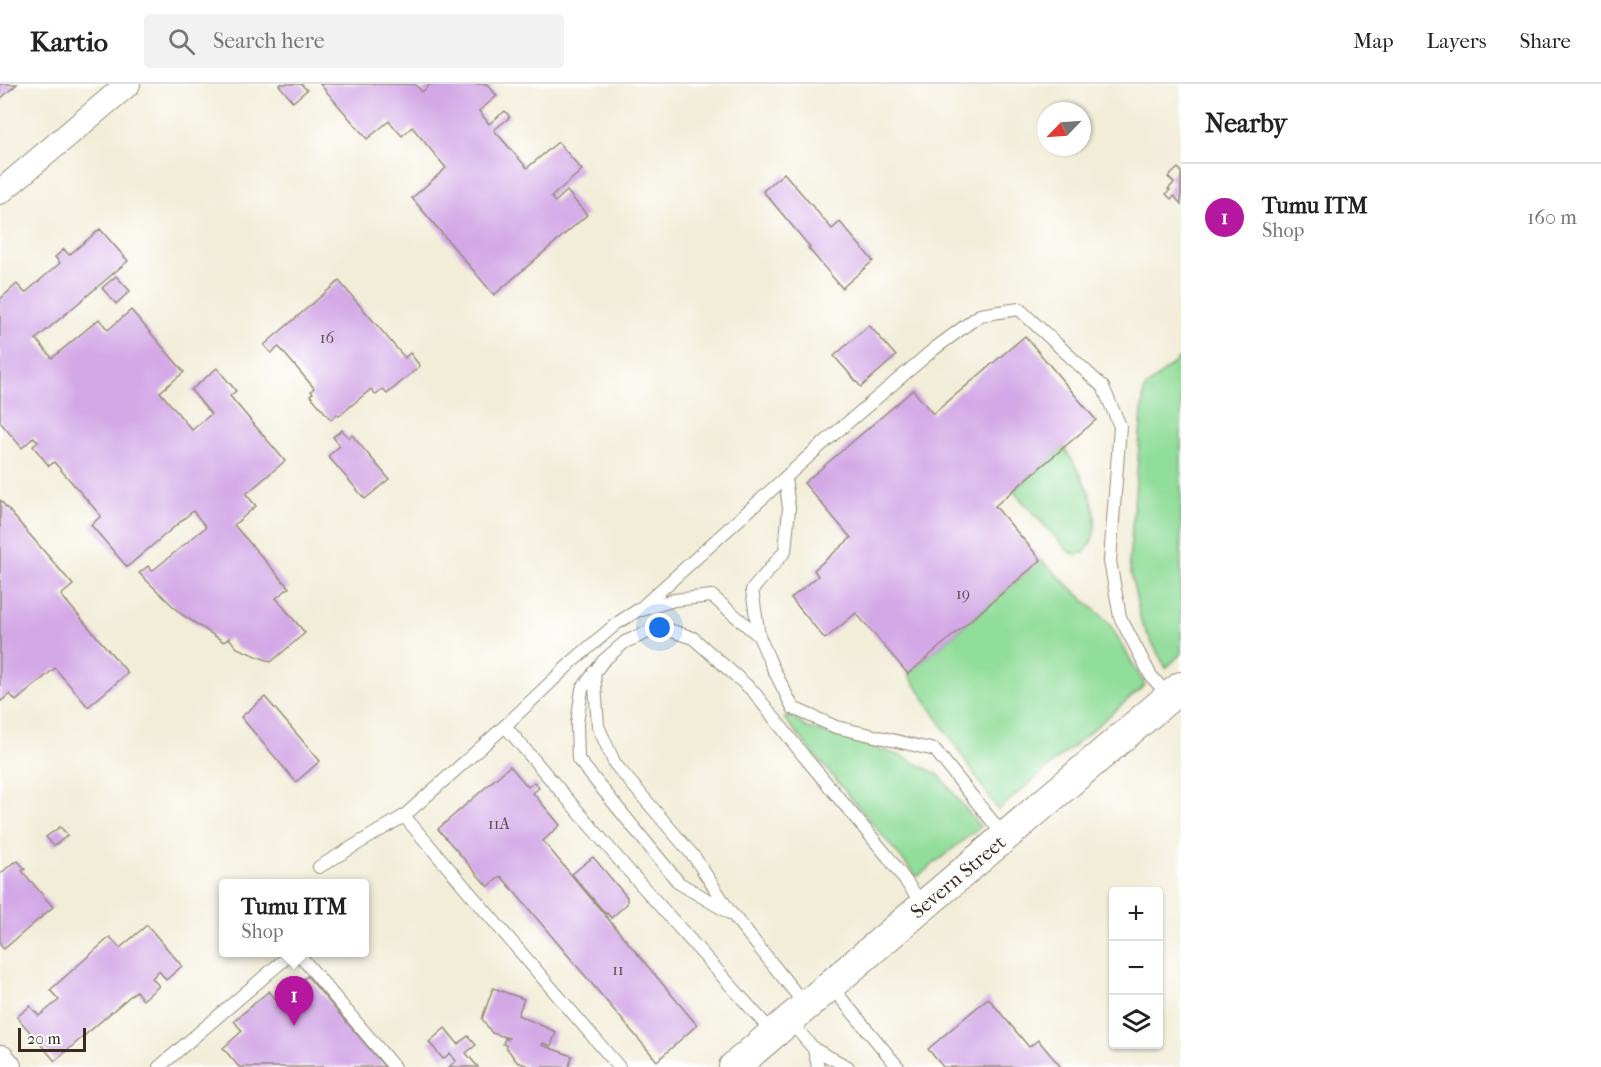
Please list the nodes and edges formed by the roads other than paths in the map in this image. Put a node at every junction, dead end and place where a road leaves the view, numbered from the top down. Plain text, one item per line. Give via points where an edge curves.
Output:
1 (128, 84) edge
2 (0, 192) edge
3 (785, 478) junction
4 (616, 624) junction
5 (759, 636) junction
6 (594, 672) junction
7 (1175, 692) edge
8 (505, 726) junction
9 (404, 816) junction
10 (1004, 837) junction
11 (319, 867) dead end
12 (923, 906) junction
13 (732, 915) junction
14 (289, 957) edge
15 (299, 957) edge
16 (830, 985) junction
17 (789, 1020) junction
18 (814, 1049) junction
19 (0, 1060) edge
20 (6, 1067) edge
21 (159, 1067) edge
22 (394, 1067) edge
23 (619, 1067) edge
24 (734, 1067) edge
25 (818, 1067) edge
26 (848, 1067) edge
27 (898, 1067) edge

1 - 2 street
3 - 4 lane via 641,608
3 - 5 lane via 789,508 785,551 752,591
3 - 7 lane via 934,349 980,315 1019,309 1103,387 1119,426 1110,561 1120,617 1151,676
4 - 5 lane via 646,608 674,600 712,597
4 - 8 lane
5 - 10 lane via 793,708 836,727 935,750
6 - 12 lane via 625,642 660,627 693,638 753,691 889,858
6 - 13 lane via 598,726 615,764 695,858
6 - 13 lane via 582,688 577,723 578,759 679,883
7 - 10 street, Severn Street
8 - 9 lane
8 - 17 lane via 628,870
9 - 11 lane
9 - 23 lane
10 - 12 street, Severn Street
12 - 16 street, Severn Street
13 - 17 lane
14 - 21 lane
15 - 22 lane
16 - 17 street, Severn Street
16 - 27 lane
17 - 18 lane
17 - 24 street, Severn Street
18 - 25 lane
18 - 26 lane
19 - 20 street

